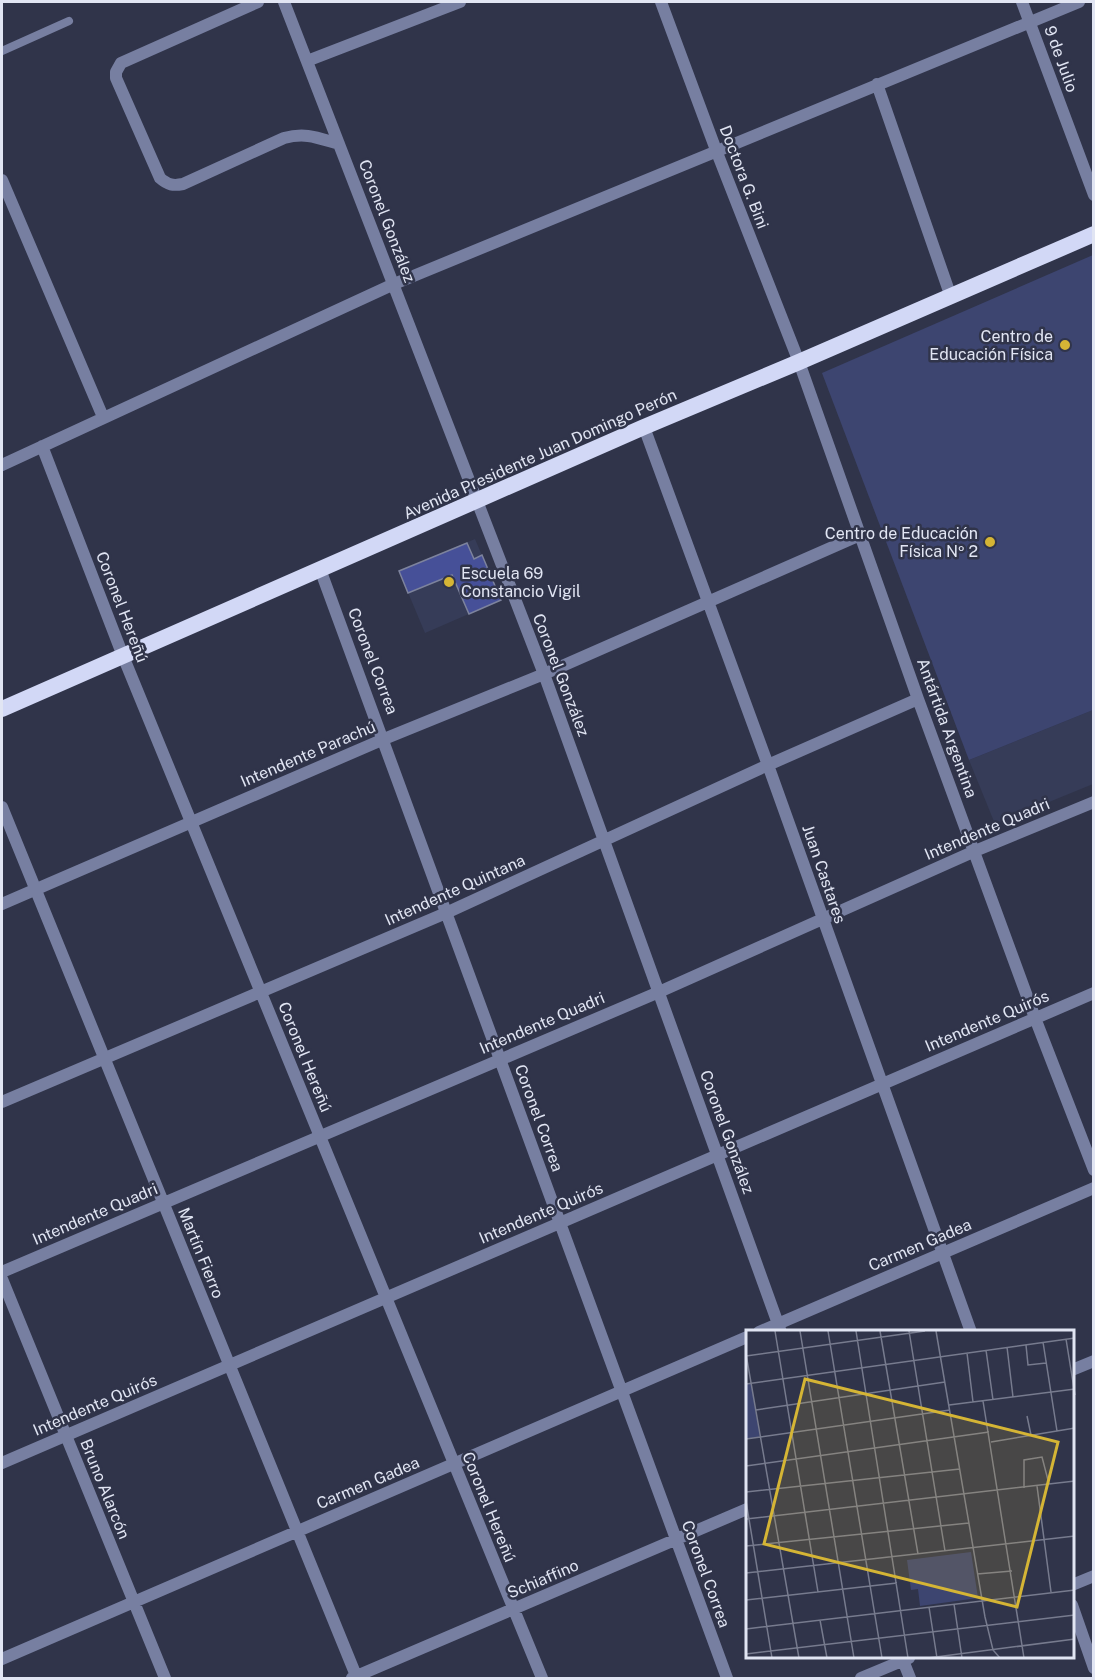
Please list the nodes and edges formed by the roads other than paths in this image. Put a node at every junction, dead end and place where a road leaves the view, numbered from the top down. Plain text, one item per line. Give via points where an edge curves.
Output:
1 (258, 2) edge
2 (284, 2) edge
3 (460, 2) edge
4 (661, 2) edge
5 (1022, 2) edge
6 (1079, 2) edge
7 (69, 21) dead end
8 (1030, 22) junction
9 (2, 51) edge
10 (307, 61) junction
11 (877, 84) junction
12 (339, 144) junction
13 (716, 150) junction
14 (2, 181) edge
15 (1094, 195) edge
16 (1094, 234) edge
17 (394, 284) junction
18 (951, 297) junction
19 (799, 363) junction
20 (104, 417) junction
21 (644, 427) junction
22 (42, 446) junction
23 (2, 465) edge
24 (476, 501) junction
25 (860, 536) junction
26 (320, 569) junction
27 (707, 601) junction
28 (123, 656) junction
29 (544, 674) junction
30 (918, 699) junction
31 (2, 709) edge
32 (384, 739) junction
33 (768, 765) junction
34 (1094, 802) edge
35 (2, 807) edge
36 (191, 822) junction
37 (605, 841) junction
38 (975, 851) junction
39 (35, 890) junction
40 (2, 904) edge
41 (446, 913) junction
42 (822, 918) junction
43 (260, 992) junction
44 (659, 992) junction
45 (1094, 993) edge
46 (1035, 1018) junction
47 (500, 1058) junction
48 (104, 1059) junction
49 (882, 1084) junction
50 (2, 1102) edge
51 (319, 1136) junction
52 (718, 1155) junction
53 (1094, 1170) edge
54 (1094, 1188) edge
55 (163, 1203) junction
56 (559, 1223) junction
57 (942, 1253) junction
58 (2, 1272) edge
59 (2, 1279) edge
60 (385, 1298) junction
61 (779, 1328) edge
62 (970, 1330) edge
63 (746, 1337) edge
64 (1094, 1361) edge
65 (229, 1365) junction
66 (1074, 1369) edge
67 (622, 1391) junction
68 (65, 1436) junction
69 (2, 1463) edge
70 (453, 1464) junction
71 (746, 1509) edge
72 (297, 1531) junction
73 (676, 1540) junction
74 (1094, 1576) edge
75 (1074, 1584) edge
76 (133, 1602) junction
77 (513, 1610) junction
78 (1074, 1611) edge
79 (2, 1659) edge
80 (903, 1659) edge
81 (905, 1659) edge
82 (1094, 1668) edge
83 (165, 1678) edge
84 (355, 1678) edge
85 (542, 1678) edge
86 (727, 1678) edge
87 (861, 1678) edge
88 (910, 1678) edge

1 - 12 street via 121,63 116,78 160,178 167,184 183,184 296,135 307,134
2 - 10 street, Coronel González
3 - 10 street
4 - 13 street, Doctora G. Bini
5 - 8 street, 9 de Julio
6 - 8 street
7 - 9 lane
8 - 11 street
8 - 15 street, 9 de Julio
10 - 12 street, Coronel González
11 - 13 street
11 - 18 street
12 - 17 street, Coronel González
13 - 17 street
13 - 19 street, Doctora G. Bini
14 - 20 street
16 - 18 highway, Avenida Presidente Juan Domingo Perón
17 - 20 street
17 - 24 street, Coronel González
18 - 19 highway, Avenida Presidente Juan Domingo Perón
19 - 21 highway, Avenida Presidente Juan Domingo Perón
19 - 25 street, Antártida Argentina
20 - 22 street
21 - 24 highway, Avenida Presidente Juan Domingo Perón
21 - 27 street, Juan Castares
22 - 23 street
22 - 28 street, Coronel Hereñú
24 - 26 highway, Avenida Presidente Juan Domingo Perón
24 - 29 street, Coronel González
25 - 27 street, Intendente Parachú
25 - 30 street, Antártida Argentina
26 - 28 highway, Avenida Presidente Juan Domingo Perón
26 - 32 street, Coronel Correa
27 - 29 street, Intendente Parachú
27 - 33 street, Juan Castares
28 - 31 highway, Avenida Presidente Juan Domingo Perón
28 - 36 street, Coronel Hereñú
29 - 32 street, Intendente Parachú
29 - 37 street, Coronel González
30 - 33 street, Intendente Quintana
30 - 38 street, Antártida Argentina
32 - 36 street, Intendente Parachú
32 - 41 street, Coronel Correa
33 - 37 street, Intendente Quintana
33 - 42 street, Juan Castares
34 - 38 street, Intendente Quadri
35 - 39 street, Martín Fierro
36 - 39 street, Intendente Parachú
36 - 43 street, Coronel Hereñú
37 - 41 street, Intendente Quintana
37 - 44 street, Coronel González
38 - 42 street, Intendente Quadri
38 - 46 street, Antártida Argentina
39 - 40 street, Intendente Parachú
39 - 48 street, Martín Fierro
41 - 43 street, Intendente Quintana
41 - 47 street, Coronel Correa
42 - 44 street, Intendente Quadri
42 - 49 street, Juan Castares
43 - 48 street, Intendente Quintana
43 - 51 street, Coronel Hereñú
44 - 47 street, Intendente Quadri
44 - 52 street, Coronel González
45 - 46 street, Intendente Quirós
46 - 49 street, Intendente Quirós
46 - 53 street, Antártida Argentina
47 - 51 street, Intendente Quadri
47 - 56 street, Coronel Correa
48 - 50 street, Intendente Quintana
48 - 55 street, Martín Fierro
49 - 52 street, Intendente Quirós
49 - 57 street, Juan Castares
51 - 55 street, Intendente Quadri
51 - 60 street, Coronel Hereñú
52 - 56 street, Intendente Quirós
52 - 61 street, Coronel González
54 - 57 street, Carmen Gadea
55 - 58 street, Intendente Quadri
55 - 65 street, Martín Fierro
56 - 60 street, Intendente Quirós
56 - 67 street, Coronel Correa
57 - 61 street, Carmen Gadea
57 - 62 street, Juan Castares
59 - 68 street, Bruno Alarcón
60 - 65 street, Intendente Quirós
60 - 70 street, Coronel Hereñú
63 - 67 street, Carmen Gadea
64 - 66 street
65 - 68 street, Intendente Quirós
65 - 72 street, Martín Fierro
67 - 70 street, Carmen Gadea
67 - 73 street, Coronel Correa
68 - 69 street, Intendente Quirós
68 - 76 street, Bruno Alarcón
70 - 72 street, Carmen Gadea
70 - 77 street, Coronel Hereñú
71 - 73 street, Schiaffino
72 - 76 street, Carmen Gadea
72 - 84 street, Martín Fierro
73 - 77 street, Schiaffino
73 - 86 street, Coronel Correa
74 - 75 street
76 - 79 street, Carmen Gadea
76 - 83 street, Bruno Alarcón
77 - 84 street, Schiaffino
77 - 85 street, Coronel Hereñú
78 - 82 street
80 - 87 street
81 - 88 street

